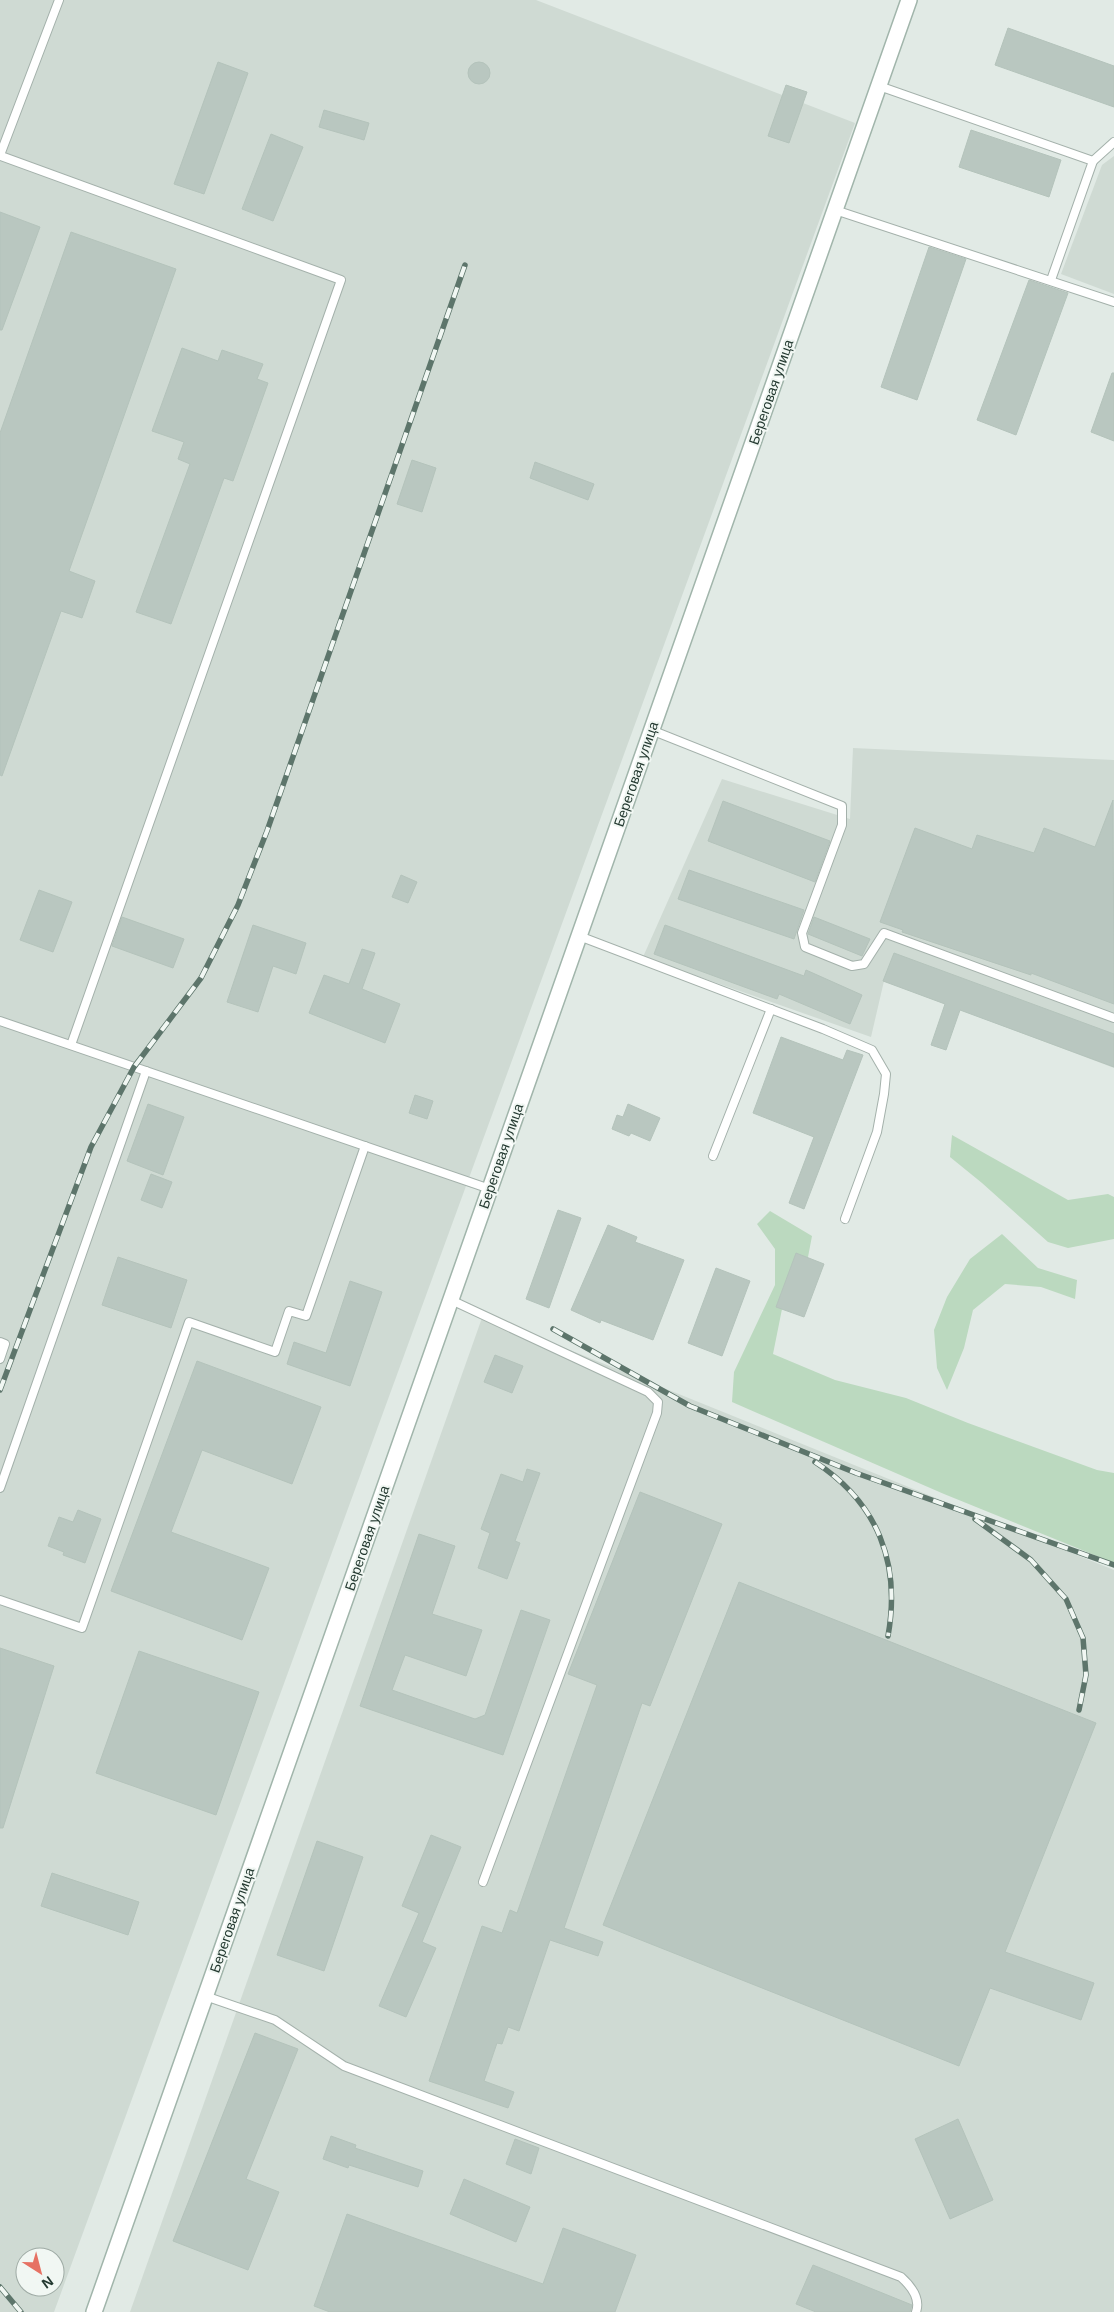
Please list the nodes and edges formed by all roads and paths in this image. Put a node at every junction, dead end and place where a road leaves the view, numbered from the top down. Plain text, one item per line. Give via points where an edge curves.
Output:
1 (59, 0) edge
2 (909, 0) edge
3 (879, 86) junction
4 (1114, 142) edge
5 (1, 156) edge
6 (1093, 161) junction
7 (835, 210) junction
8 (1051, 280) junction
9 (1114, 302) edge
10 (652, 730) junction
11 (579, 936) junction
12 (771, 1009) junction
13 (1114, 1018) edge
14 (0, 1021) edge
15 (71, 1045) junction
16 (146, 1071) junction
17 (365, 1146) junction
18 (713, 1156) dead end
19 (490, 1189) junction
20 (845, 1219) dead end
21 (451, 1300) junction
22 (0, 1342) edge
23 (0, 1359) edge
24 (0, 1488) edge
25 (0, 1600) edge
26 (483, 1882) dead end
27 (205, 1996) junction
28 (94, 2312) edge
29 (916, 2312) edge

1 - 5 lane
2 - 3 street, Береговая улица
3 - 6 lane
3 - 7 street, Береговая улица
4 - 6 lane
5 - 15 lane via 341,280
6 - 8 lane
7 - 8 lane
7 - 10 street, Береговая улица
8 - 9 lane
10 - 11 street, Береговая улица
10 - 13 lane via 842,806 842,824 802,933 805,947 852,966 864,964 884,933
11 - 12 lane
11 - 19 street, Береговая улица
12 - 18 lane
12 - 20 lane via 872,1050 886,1074 877,1132
14 - 15 lane
15 - 16 lane
16 - 17 lane
16 - 24 lane
17 - 19 lane
17 - 25 lane via 306,1316 289,1311 275,1352 188,1322 82,1628
19 - 21 street, Береговая улица
21 - 26 lane via 648,1392 658,1402 657,1413
21 - 27 street, Береговая улица
22 - 23 lane via 5,1344
27 - 28 street, Береговая улица
27 - 29 lane via 275,2020 344,2066 901,2277 913,2288 918,2306

